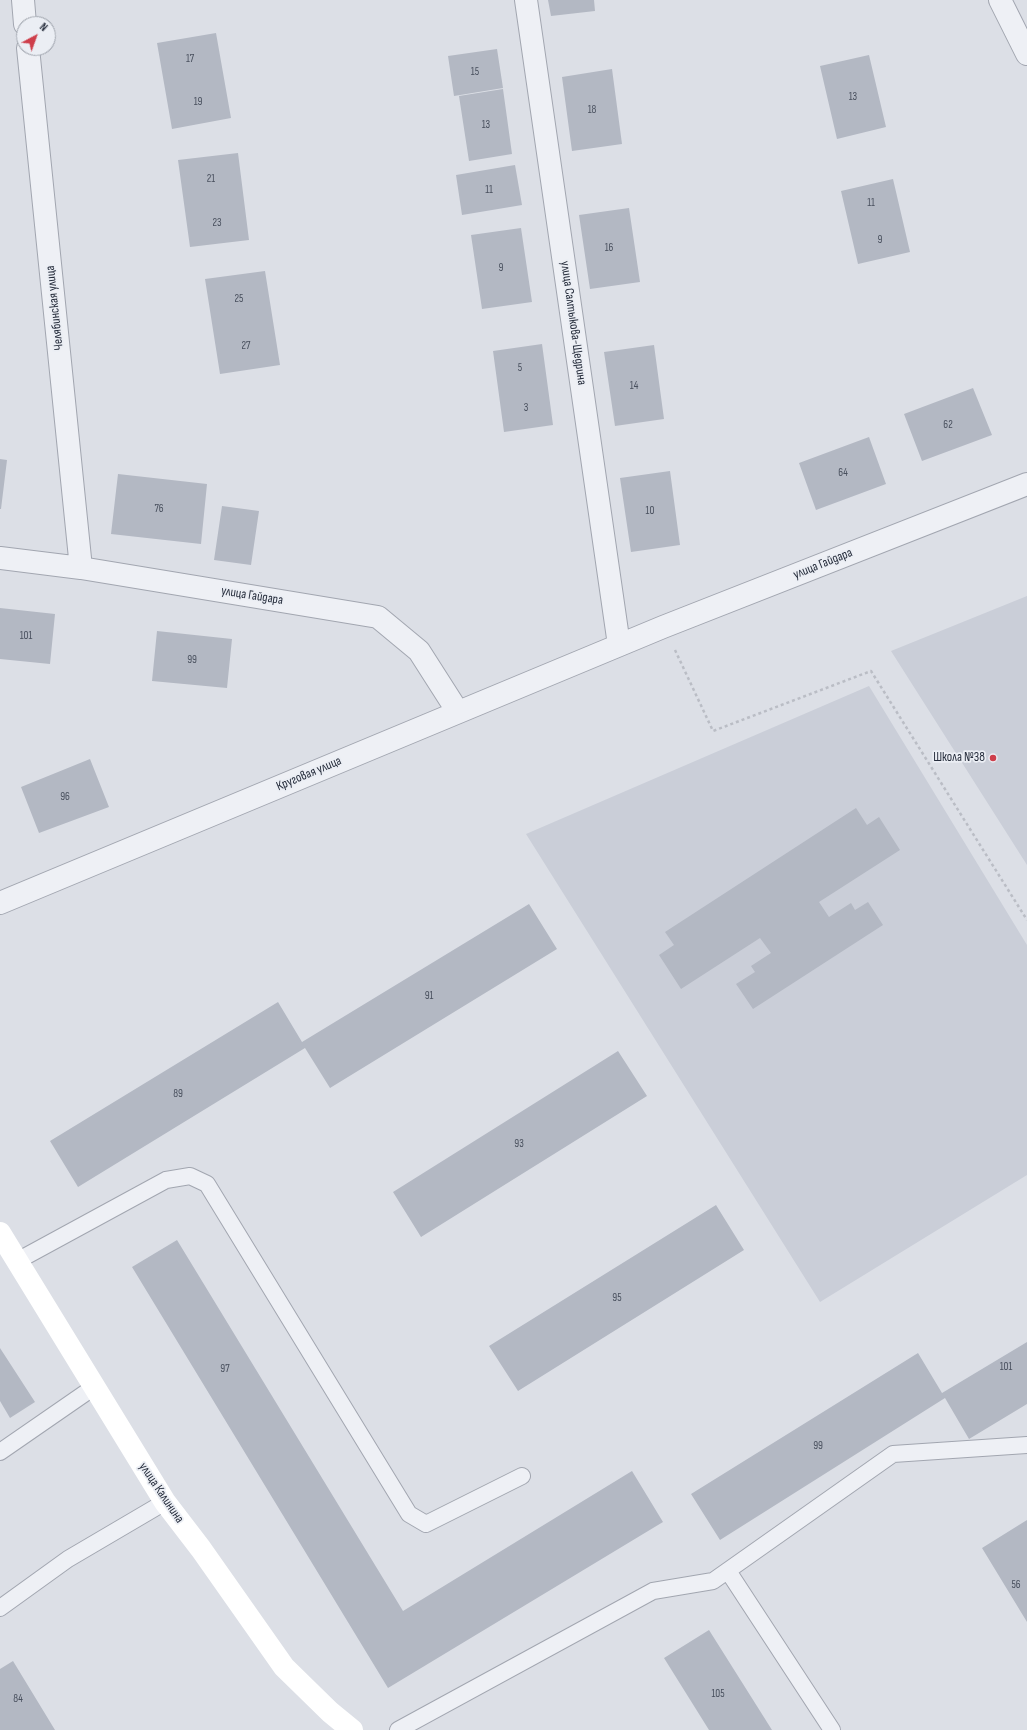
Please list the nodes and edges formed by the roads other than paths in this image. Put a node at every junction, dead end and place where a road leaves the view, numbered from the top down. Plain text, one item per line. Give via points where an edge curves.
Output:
1 (23, 0) edge
2 (526, 0) edge
3 (1000, 0) edge
4 (24, 16) edge
5 (1027, 54) edge
6 (29, 56) edge
7 (1027, 484) edge
8 (0, 558) edge
9 (82, 568) junction
10 (619, 645) junction
11 (458, 712) junction
12 (0, 903) edge
13 (6, 1247) edge
14 (94, 1387) junction
15 (1027, 1445) edge
16 (0, 1452) edge
17 (522, 1476) dead end
18 (165, 1502) junction
19 (728, 1571) junction
20 (0, 1608) edge
21 (352, 1730) edge
22 (398, 1730) edge
23 (832, 1730) edge

1 - 4 street
2 - 10 street, улица Салтыкова-Щедрина
3 - 5 street
6 - 9 street, Челябинская улица
7 - 10 street, улица Гайдара
8 - 9 street, улица Гайдара
9 - 11 street, улица Гайдара via 378,617 419,650
10 - 11 street, Круговая улица
11 - 12 street, Круговая улица
13 - 14 street, улица Калинина
13 - 17 lane via 166,1180 190,1176 207,1184 409,1514 426,1524
14 - 16 lane
14 - 18 street, улица Калинина
15 - 19 lane via 893,1454
18 - 20 lane via 68,1559
18 - 21 street, улица Калинина via 284,1667
19 - 22 lane via 713,1581 653,1591
19 - 23 lane

